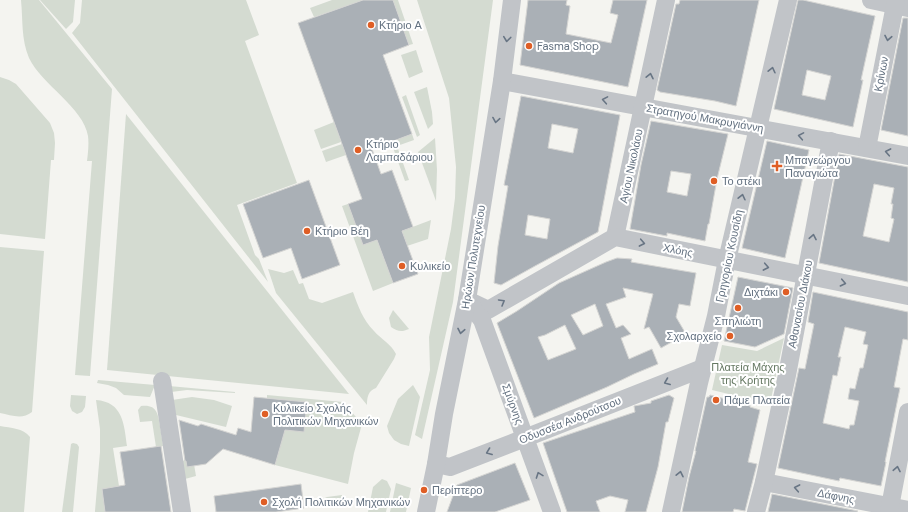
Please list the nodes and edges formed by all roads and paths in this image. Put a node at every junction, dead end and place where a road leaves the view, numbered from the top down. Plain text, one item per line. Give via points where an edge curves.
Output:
1 (512, 0) edge
2 (666, 0) edge
3 (788, 0) edge
4 (871, 0) edge
5 (899, 4) edge
6 (502, 81) junction
7 (643, 107) junction
8 (759, 128) junction
9 (831, 141) junction
10 (867, 148) junction
11 (908, 156) edge
12 (615, 237) junction
13 (727, 260) junction
14 (805, 275) junction
15 (908, 296) edge
16 (467, 300) junction
17 (703, 368) junction
18 (162, 381) dead end
19 (908, 412) edge
20 (525, 438) junction
21 (436, 464) junction
22 (764, 482) junction
23 (429, 508) edge
24 (890, 510) edge
25 (908, 510) edge
26 (182, 512) edge
27 (552, 512) edge
28 (672, 512) edge
29 (756, 512) edge

1 -> 6 street, Ηρώων Πολυτεχνείου
7 -> 2 street, Αγίου Νικολάου
8 -> 3 street, Γρηγορίου Κουσίδη
4 - 5 street
5 -> 10 street, Κρίνων
7 -> 6 street, Στρατηγού Μακρυγιάννη
6 -> 16 street, Ηρώων Πολυτεχνείου
7 - 8 street, Στρατηγού Μακρυγιάννη
7 - 12 street, Αγίου Νικολάου
9 -> 8 street, Στρατηγού Μακρυγιάννη
13 -> 8 street, Γρηγορίου Κουσίδη
9 - 10 street, Στρατηγού Μακρυγιάννη
14 -> 9 street, Αθανασίου Διάκου
11 -> 10 street, Στρατηγού Μακρυγιάννη
12 -> 13 street, Χλόης
16 -> 12 street via 488,310
13 -> 14 street, Χλόης
13 - 17 street, Γρηγορίου Κουσίδη
14 -> 15 street, Χλόης
14 - 22 street, Αθανασίου Διάκου
16 - 20 street, Σμύρνης via 482,320
16 -> 21 street, Ηρώων Πολυτεχνείου
17 -> 20 street, Οδυσσέα Ανδρούτσου
28 -> 17 street, Γρηγορίου Κουσίδη
18 - 26 street
24 -> 19 street
20 -> 21 street, Οδυσσέα Ανδρούτσου via 450,467
27 -> 20 street, Σμύρνης
21 - 23 street, Ηρώων Πολυτεχνείου
24 -> 22 street, Δάφνης
22 - 29 street, Αθανασίου Διάκου
24 - 25 street, Δάφνης

